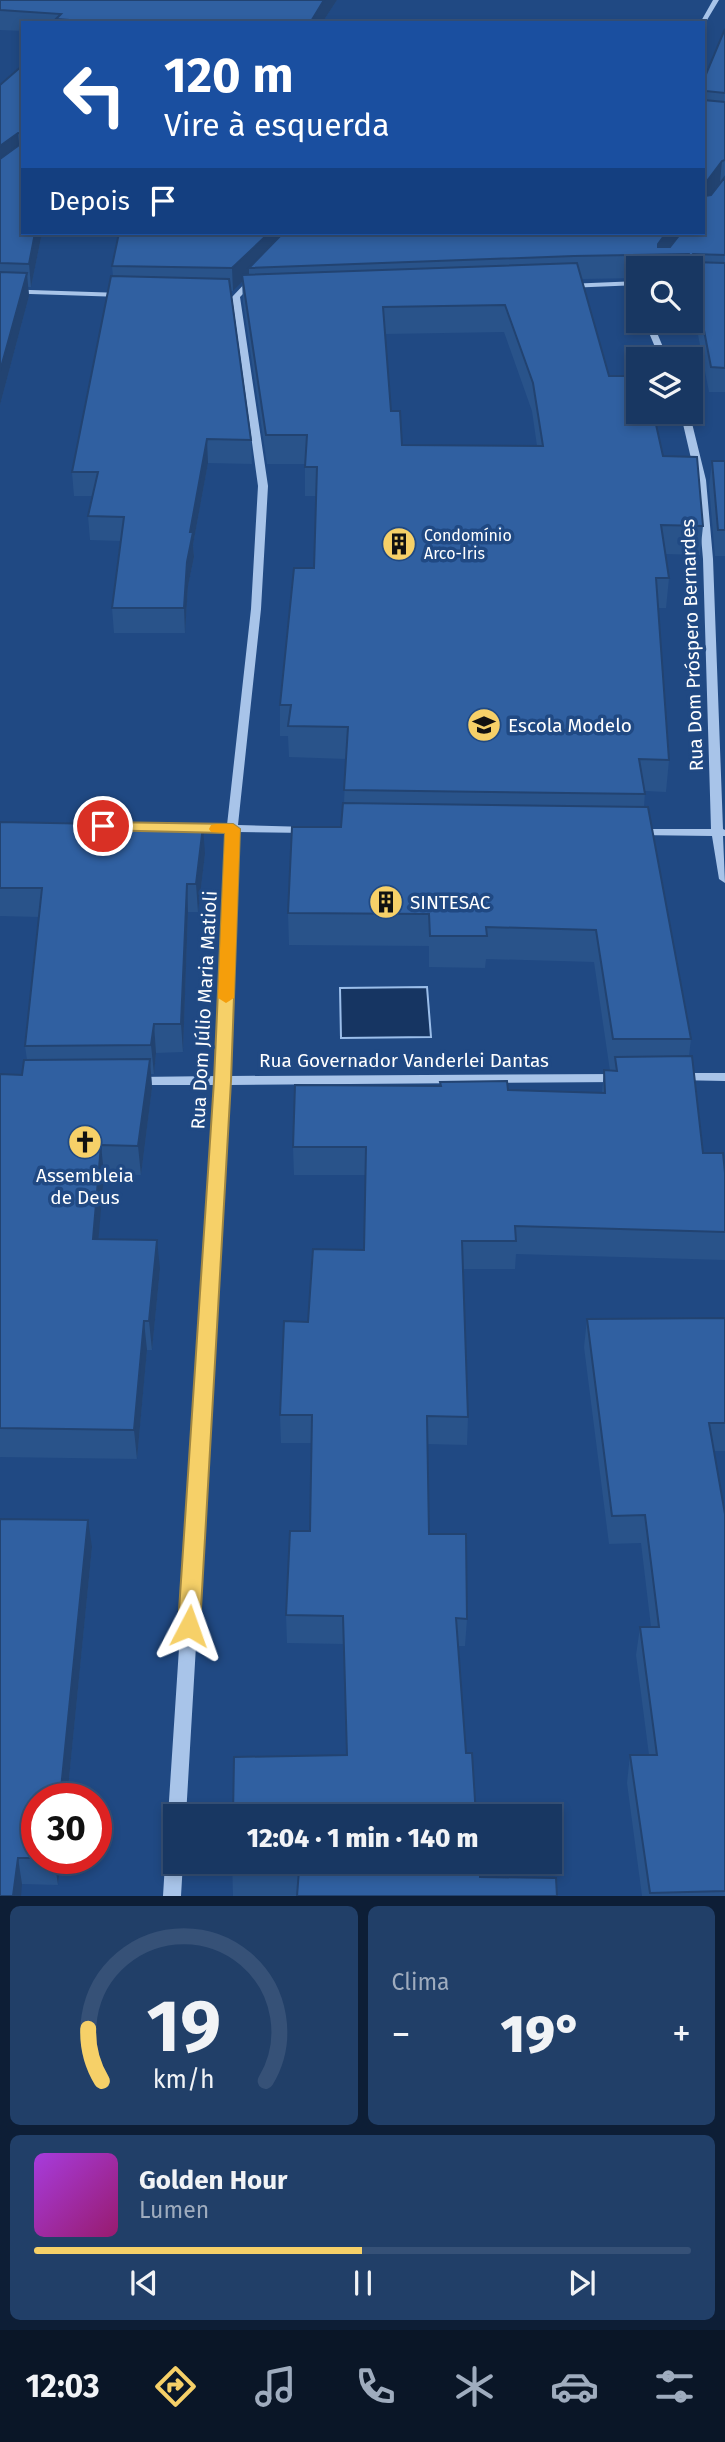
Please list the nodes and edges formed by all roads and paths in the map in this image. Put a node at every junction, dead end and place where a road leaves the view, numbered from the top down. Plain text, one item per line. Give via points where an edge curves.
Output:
1 (716, 0) edge
2 (704, 21) edge
3 (263, 270) edge
4 (626, 283) edge
5 (555, 286) edge
6 (0, 291) edge
7 (139, 295) edge
8 (687, 424) edge
9 (178, 828) edge
10 (233, 829) junction
11 (316, 830) edge
12 (620, 832) edge
13 (721, 833) edge
14 (725, 879) edge
15 (669, 1077) edge
16 (725, 1077) edge
17 (627, 1078) edge
18 (223, 1081) junction
19 (125, 1082) edge
20 (178, 1804) edge
21 (173, 1874) edge
22 (172, 1896) edge

1 - 2 street
3 - 10 street, Rua Dom Júlio Maria Matioli via 236,297 263,486 256,609
4 - 5 street
6 - 7 street
8 - 13 street, Rua Dom Próspero Bernardes via 701,480 708,559
9 - 10 street
10 - 11 street
10 - 18 street, Rua Dom Júlio Maria Matioli
12 - 13 street
13 - 14 street, Rua Dom Próspero Bernardes
15 - 16 street
17 - 18 street, Rua Governador Vanderlei Dantas
18 - 19 street, Rua Governador Vanderlei Dantas
18 - 20 street, Rua Dom Júlio Maria Matioli
21 - 22 street

